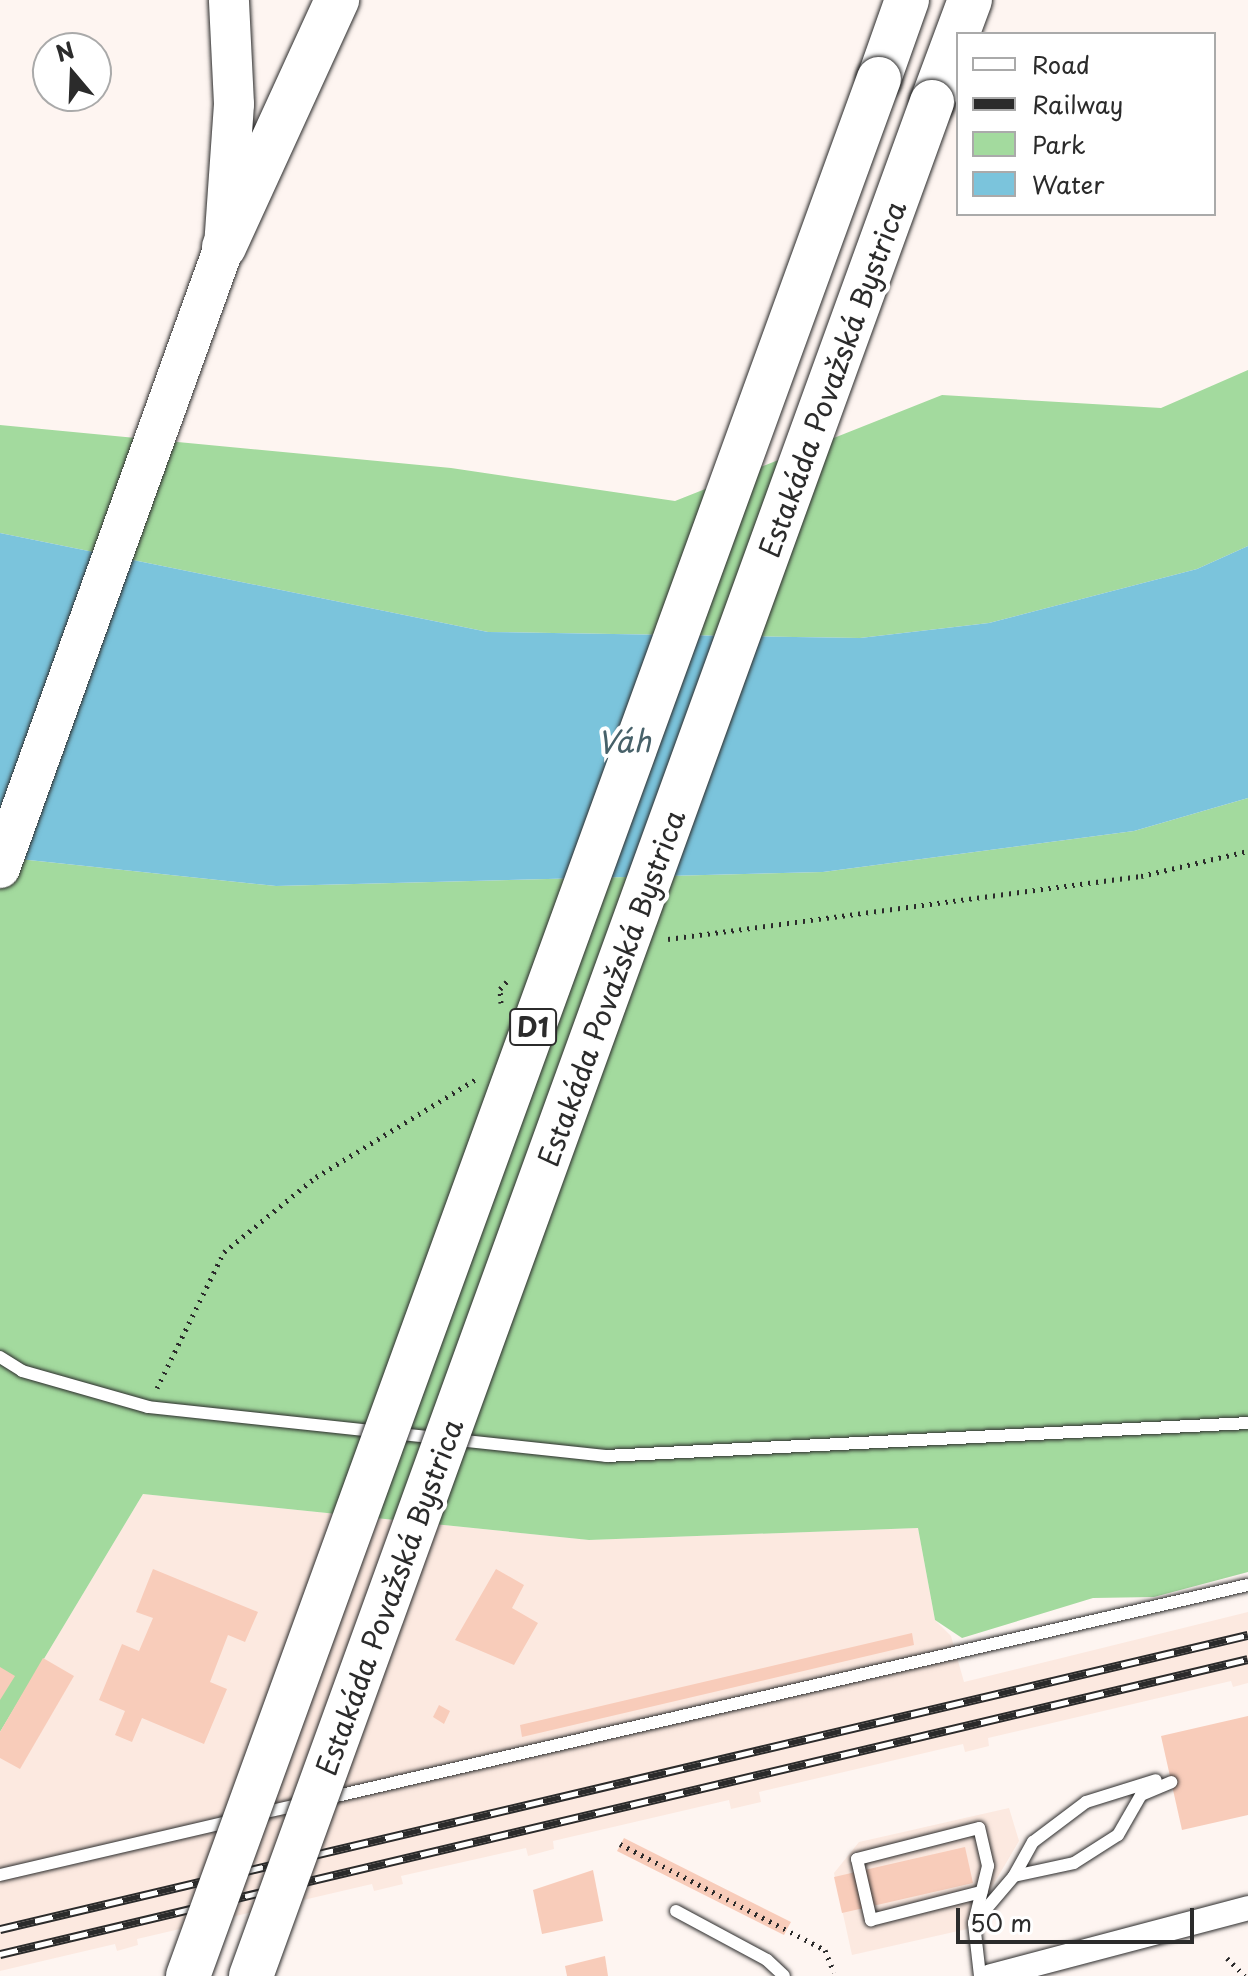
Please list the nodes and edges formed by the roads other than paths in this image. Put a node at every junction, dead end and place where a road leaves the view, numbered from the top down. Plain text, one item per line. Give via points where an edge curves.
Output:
1 (229, 0) edge
2 (337, 0) edge
3 (907, 0) edge
4 (970, 0) edge
5 (958, 32) edge
6 (956, 38) edge
7 (224, 247) junction
8 (0, 868) edge
9 (0, 1357) edge
10 (1248, 1423) edge
11 (1248, 1585) edge
12 (0, 1875) edge
13 (1014, 1876) junction
14 (981, 1892) junction
15 (1248, 1908) edge
16 (676, 1911) dead end
17 (974, 1923) junction
18 (188, 1976) edge
19 (251, 1976) edge
20 (784, 1976) edge
21 (980, 1976) edge
22 (991, 1976) edge

1 - 7 highway via 234,104
2 - 7 highway
3 - 18 highway, Estakáda Považská Bystrica / D1, bridge
4 - 5 highway, Estakáda Považská Bystrica / D1, bridge
6 - 19 highway, Estakáda Považská Bystrica / D1, bridge
7 - 8 highway
9 - 10 lane via 22,1371 148,1407 606,1456
11 - 12 lane
13 - 13 lane via 1033,1842 1086,1802 1171,1779 1141,1795 1118,1835 1074,1863
13 - 17 lane
14 - 14 lane via 871,1920 857,1859 979,1828 988,1866
14 - 17 lane
15 - 22 street
16 - 20 lane via 767,1960
17 - 21 lane

